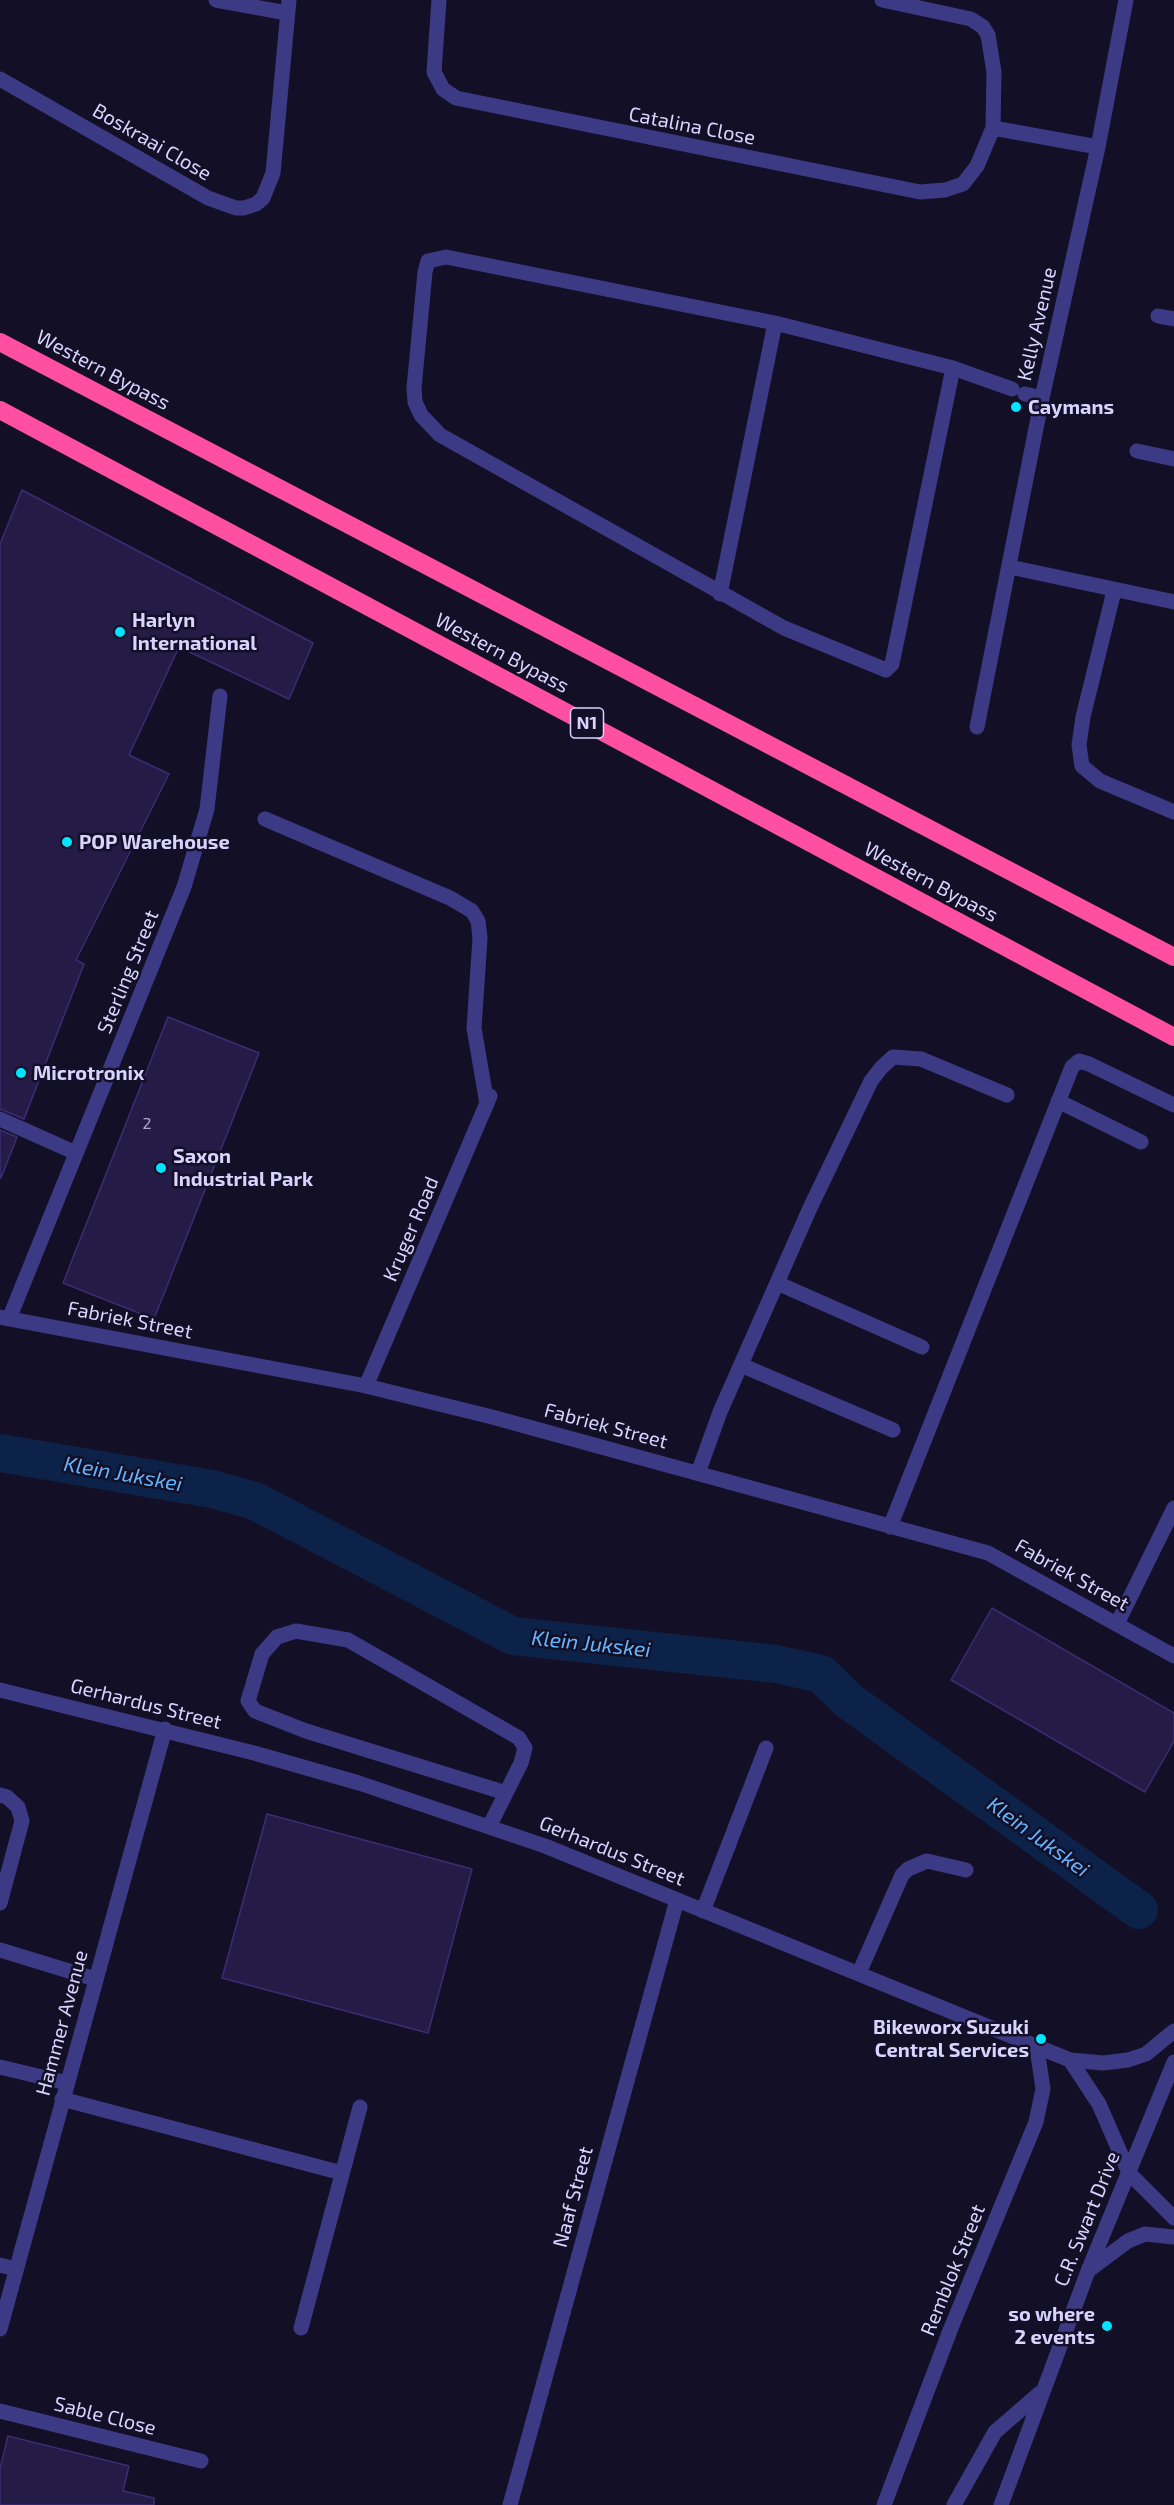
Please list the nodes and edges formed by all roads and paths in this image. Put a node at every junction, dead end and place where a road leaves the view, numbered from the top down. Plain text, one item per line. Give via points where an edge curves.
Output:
1 (216, 0) edge
2 (438, 0) edge
3 (882, 0) edge
4 (1126, 0) edge
5 (288, 7) edge
6 (0, 79) edge
7 (993, 128) junction
8 (1098, 147) junction
9 (1158, 315) dead end
10 (1174, 319) edge
11 (775, 323) junction
12 (0, 342) edge
13 (953, 368) junction
14 (1042, 399) junction
15 (0, 410) edge
16 (1137, 451) dead end
17 (1174, 459) edge
18 (1010, 567) junction
19 (1114, 591) junction
20 (720, 594) junction
21 (1174, 602) edge
22 (220, 696) dead end
23 (978, 727) dead end
24 (1174, 812) edge
25 (265, 819) dead end
26 (1174, 957) edge
27 (1174, 1037) edge
28 (494, 1088) dead end
29 (1007, 1095) dead end
30 (1058, 1101) junction
31 (487, 1104) junction
32 (1174, 1106) edge
33 (0, 1119) edge
34 (1141, 1142) dead end
35 (76, 1153) junction
36 (777, 1283) junction
37 (4, 1318) edge
38 (922, 1347) dead end
39 (741, 1365) junction
40 (366, 1386) junction
41 (893, 1430) dead end
42 (698, 1473) junction
43 (1174, 1508) edge
44 (890, 1527) junction
45 (1117, 1624) junction
46 (1174, 1656) edge
47 (0, 1690) edge
48 (165, 1729) junction
49 (766, 1748) dead end
50 (506, 1793) junction
51 (0, 1795) edge
52 (489, 1827) junction
53 (966, 1870) dead end
54 (677, 1900) junction
55 (0, 1903) edge
56 (703, 1911) junction
57 (0, 1950) edge
58 (859, 1973) junction
59 (95, 1979) junction
60 (1174, 2031) edge
61 (1037, 2048) junction
62 (1070, 2060) junction
63 (1174, 2062) edge
64 (0, 2067) edge
65 (67, 2083) junction
66 (62, 2099) junction
67 (360, 2107) dead end
68 (342, 2173) junction
69 (1129, 2173) junction
70 (1174, 2218) edge
71 (1174, 2236) edge
72 (0, 2265) edge
73 (16, 2269) junction
74 (1088, 2271) junction
75 (301, 2328) dead end
76 (0, 2329) edge
77 (1040, 2393) junction
78 (0, 2412) edge
79 (201, 2461) dead end
80 (510, 2505) edge
81 (884, 2505) edge
82 (954, 2505) edge
83 (1001, 2505) edge

1 - 5 street
2 - 7 street, Catalina Close via 434,72 447,94 474,104 920,192 963,184 977,166
3 - 7 street, Catalina Close via 971,19 983,27 992,48
4 - 8 street, Kelly Avenue
5 - 6 street, Boskraai Close via 273,173 270,185 256,204 244,208 208,198
7 - 8 street
8 - 14 street, Kelly Avenue
9 - 10 street
11 - 13 street
11 - 20 street
11 - 20 street via 446,256 428,261 425,272 414,388 415,402 429,424 440,435
12 - 26 highway, Western Bypass
13 - 14 street
13 - 20 street via 889,668 881,670 784,628
14 - 18 street, Kelly Avenue
15 - 27 highway, Western Bypass / N1
16 - 17 street
18 - 19 street
18 - 23 street, Kelly Avenue
19 - 21 street
19 - 24 street via 1083,717 1079,745 1082,766 1100,781
22 - 35 street, Sterling Street via 207,809 184,887
25 - 31 street via 472,911 480,938 474,1028
28 - 31 street, Kruger Road
29 - 36 street via 928,1062 892,1057 871,1081
30 - 32 street via 1072,1067 1079,1061
30 - 34 street
30 - 44 street
31 - 40 street, Kruger Road
33 - 35 street
35 - 37 street, Sterling Street
36 - 38 street
36 - 39 street
37 - 40 street, Fabriek Street
39 - 41 street
39 - 42 street
40 - 42 street, Fabriek Street
42 - 44 street, Fabriek Street
43 - 45 street
44 - 45 street, Fabriek Street via 988,1553
45 - 46 street, Fabriek Street
47 - 48 street, Gerhardus Street
48 - 52 street, Gerhardus Street via 359,1783
48 - 59 street, Hammer Avenue
49 - 56 street
50 - 50 street via 521,1763 523,1742 401,1668 348,1640 307,1631 296,1630 277,1637 262,1654 248,1701 255,1710 306,1731
50 - 52 street
51 - 55 street via 18,1807 22,1821
52 - 54 street, Gerhardus Street via 581,1859
53 - 58 street via 927,1861 908,1869
54 - 56 street, Gerhardus Street
54 - 80 street, Naaf Street
56 - 58 street, Gerhardus Street
57 - 59 street
58 - 61 street, Gerhardus Street
59 - 65 street, Hammer Avenue
60 - 62 street, Gerhardus Street via 1146,2054 1128,2060
61 - 62 street, Gerhardus Street
61 - 81 street, Remblok Street via 1043,2089 1036,2122 951,2328
62 - 69 street via 1099,2104
63 - 69 street, C.R. Swart Drive
64 - 65 street
65 - 66 street, Hammer Avenue
66 - 68 street
66 - 73 street, Hammer Avenue
67 - 68 street
68 - 75 street
69 - 70 street
69 - 74 street, C.R. Swart Drive
71 - 74 street via 1145,2234 1128,2241
72 - 73 street
73 - 76 street, Hammer Avenue
74 - 77 street, C.R. Swart Drive
77 - 82 street, C.R. Swart Drive via 994,2432
77 - 83 street, C.R. Swart Drive
78 - 79 street, Sable Close

